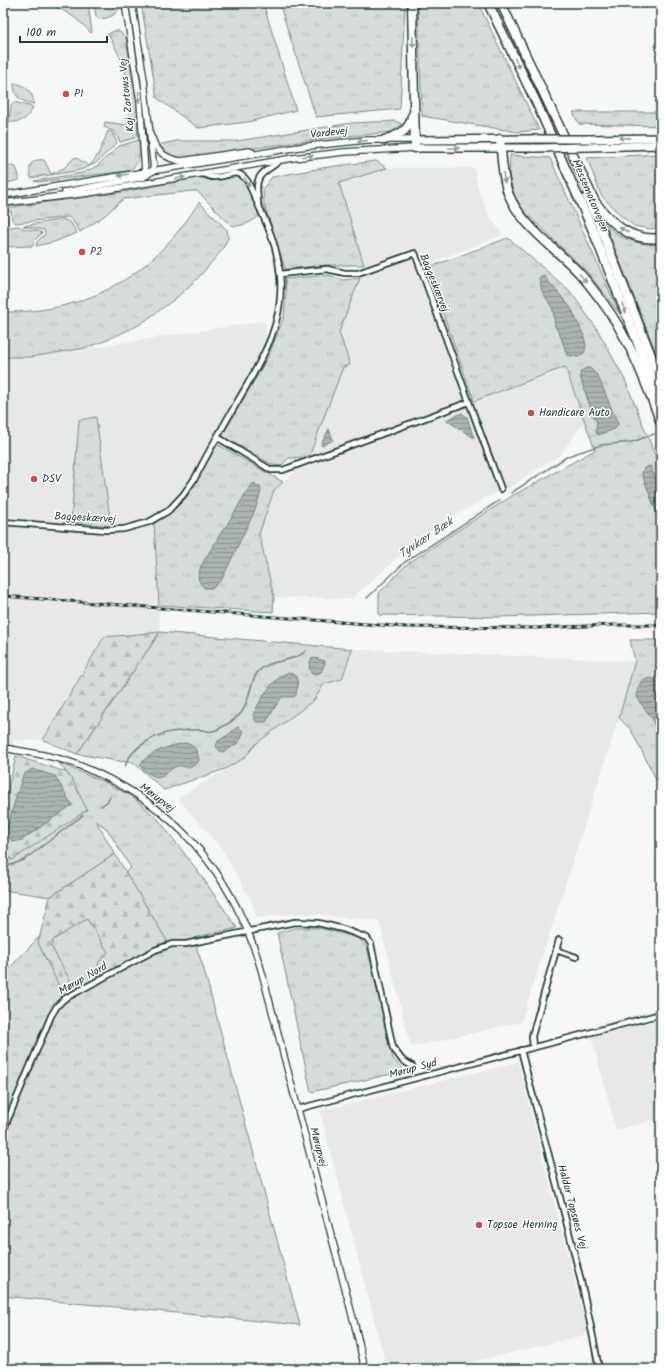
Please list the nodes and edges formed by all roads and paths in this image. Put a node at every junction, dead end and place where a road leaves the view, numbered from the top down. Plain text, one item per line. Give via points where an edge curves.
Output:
1 (125, 3) edge
2 (132, 3) edge
3 (412, 3) edge
4 (488, 3) edge
5 (496, 3) edge
6 (501, 3) edge
7 (414, 97) junction
8 (148, 125) junction
9 (661, 138) edge
10 (500, 139) junction
11 (384, 140) junction
12 (415, 144) junction
13 (659, 145) edge
14 (501, 148) junction
15 (256, 154) junction
16 (279, 160) junction
17 (154, 170) junction
18 (146, 173) junction
19 (201, 174) junction
20 (154, 182) junction
21 (3, 195) edge
22 (39, 199) junction
23 (258, 202) junction
24 (3, 203) edge
25 (598, 232) junction
26 (661, 238) edge
27 (280, 274) junction
28 (661, 381) edge
29 (469, 402) junction
30 (661, 402) edge
31 (661, 422) edge
32 (217, 437) junction
33 (501, 489) dead end
34 (3, 522) edge
35 (3, 748) edge
36 (249, 931) junction
37 (559, 940) dead end
38 (556, 950) junction
39 (576, 957) dead end
40 (661, 1014) edge
41 (533, 1047) junction
42 (521, 1050) junction
43 (412, 1066) dead end
44 (298, 1109) junction
45 (3, 1131) edge
46 (365, 1369) edge
47 (599, 1369) edge

1 -> 18 street, Kaj Zartows Vej via 140,101
2 - 8 street, Kaj Zartows Vej
3 -> 7 highway
4 -> 25 highway, Messemotorvejen
5 - 25 highway, Messemotorvejen via 552,119
26 -> 6 highway via 636,236 620,229 595,202
7 - 11 highway via 412,121 408,128 396,137
7 - 12 highway
8 - 15 street via 158,149 172,160 182,161 249,151
8 - 17 street, Kaj Zartows Vej
9 -> 10 main road, Vardevej, bridge
10 - 12 main road, Vardevej
10 - 14 highway
11 - 12 street, Vardevej
11 -> 15 street, Vardevej via 299,147
12 -> 14 main road, Vardevej
16 -> 12 street, Vardevej
13 - 14 main road, Vardevej, bridge
14 -> 31 highway via 504,178 512,202 532,228 582,276 609,312 634,356
15 - 17 street, Vardevej
16 - 19 street, Vardevej
16 - 23 street, Baggeskærvej via 259,178 256,187
17 - 18 street, Vardevej
18 - 20 street
18 -> 21 street, Vardevej
18 - 22 street via 144,178
20 -> 19 street, Vardevej
19 -> 23 street, Baggeskærvej via 214,177 234,173 244,176
20 - 22 street, Vardevej
22 - 24 street, Vardevej
23 - 27 street, Baggeskærvej via 272,235
25 - 28 highway, Messemotorvejen
25 -> 30 highway, Messemotorvejen
27 - 29 street, Baggeskærvej via 327,269 358,273 415,253
27 - 32 street, Baggeskærvej via 280,301 275,329 266,352
29 - 32 street via 283,470 271,470
29 - 33 street, Baggeskærvej
32 - 34 street, Baggeskærvej via 183,495 168,511 149,522 124,529 106,530
35 - 36 street, Mørupvej via 51,756 82,766 133,792 163,814 209,861 233,898
36 - 43 street via 295,922 318,923 367,938 371,944 393,1048 402,1060
36 - 44 street, Mørupvej
36 - 45 street, Mørup Nord via 186,944 172,944 155,950 64,999 51,1016
37 - 38 street
38 - 39 street
38 - 41 street via 532,1036
40 - 41 street, Mørup Syd
41 - 42 street, Mørup Syd
42 - 44 street, Mørup Syd
42 - 47 street, Haldor Topsøes Vej via 574,1248
44 - 46 street, Mørupvej

